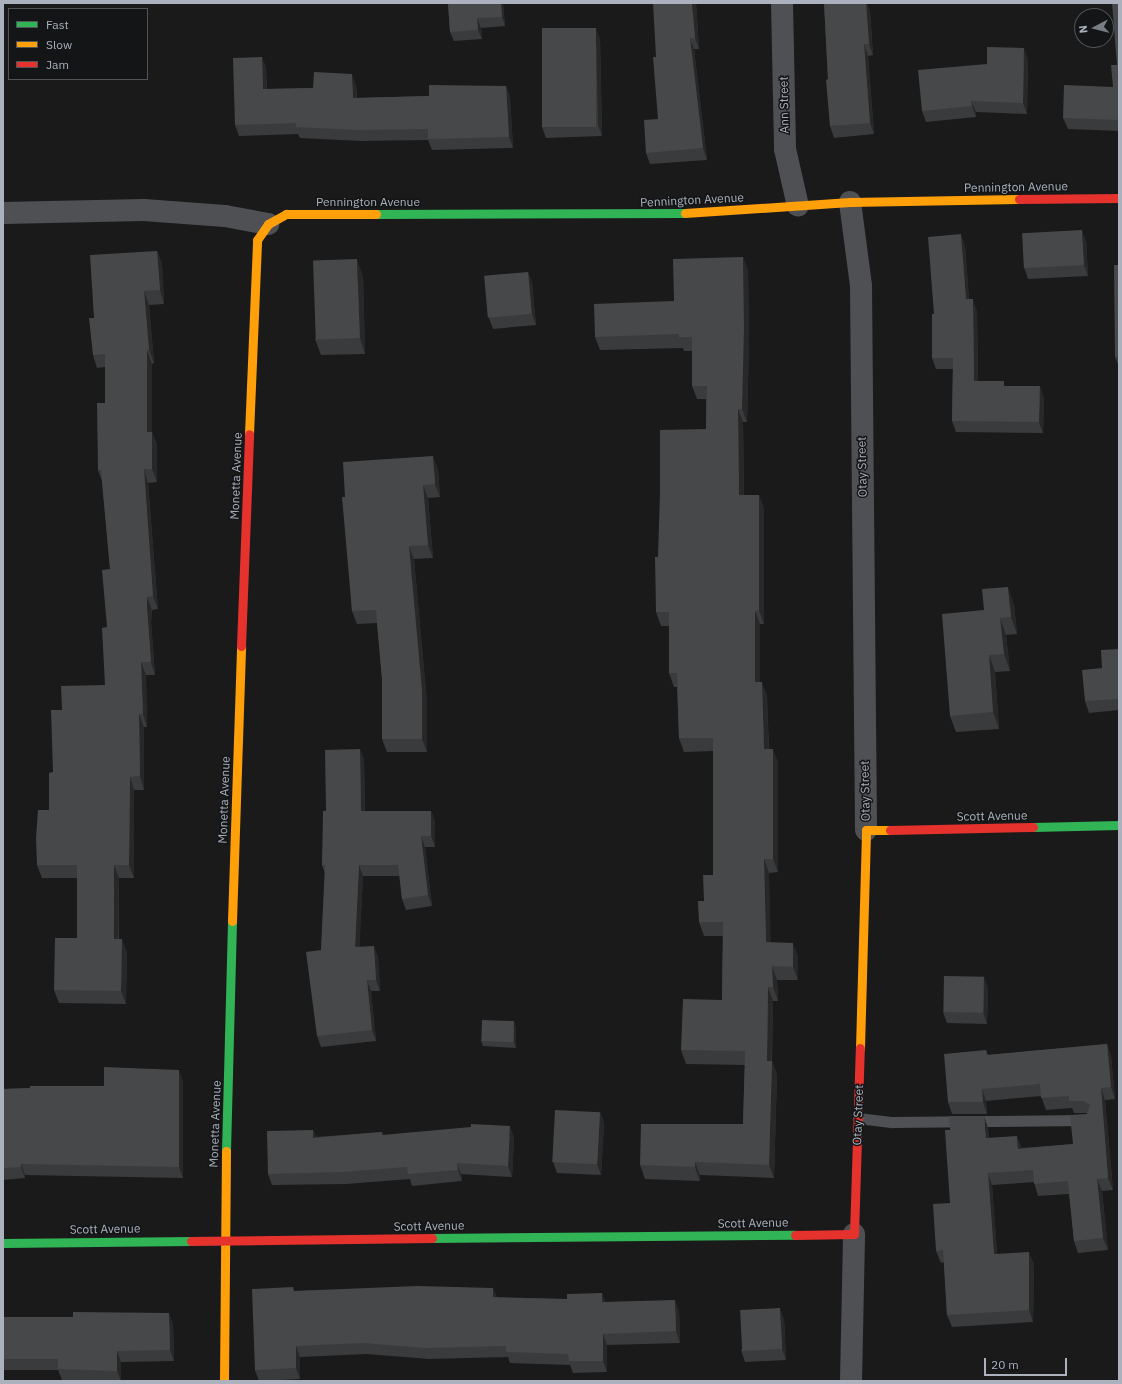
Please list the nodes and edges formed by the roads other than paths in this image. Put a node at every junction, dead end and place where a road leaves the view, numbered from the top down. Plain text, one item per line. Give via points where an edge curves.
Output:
1 (782, 3) edge
2 (1119, 198) edge
3 (850, 202) junction
4 (798, 206) junction
5 (3, 213) edge
6 (268, 224) junction
7 (1119, 825) edge
8 (866, 830) junction
9 (858, 1118) junction
10 (1088, 1120) edge
11 (854, 1234) junction
12 (224, 1240) junction
13 (3, 1243) edge
14 (224, 1381) edge
15 (851, 1381) edge

1 - 4 street, Ann Street via 785,149
2 - 3 street, Pennington Avenue
3 - 4 street, Pennington Avenue
3 - 8 street, Otay Street via 861,286
4 - 6 street, Pennington Avenue via 654,215 286,214
5 - 6 street via 144,210 225,216
6 - 12 street, Monetta Avenue via 257,240 256,256 238,711
7 - 8 street, Scott Avenue
8 - 9 street, Otay Street
9 - 10 lane via 893,1122
9 - 11 street, Otay Street
11 - 12 street, Scott Avenue
11 - 15 street, Otay Street
12 - 13 street, Scott Avenue
12 - 14 street, Monetta Avenue

